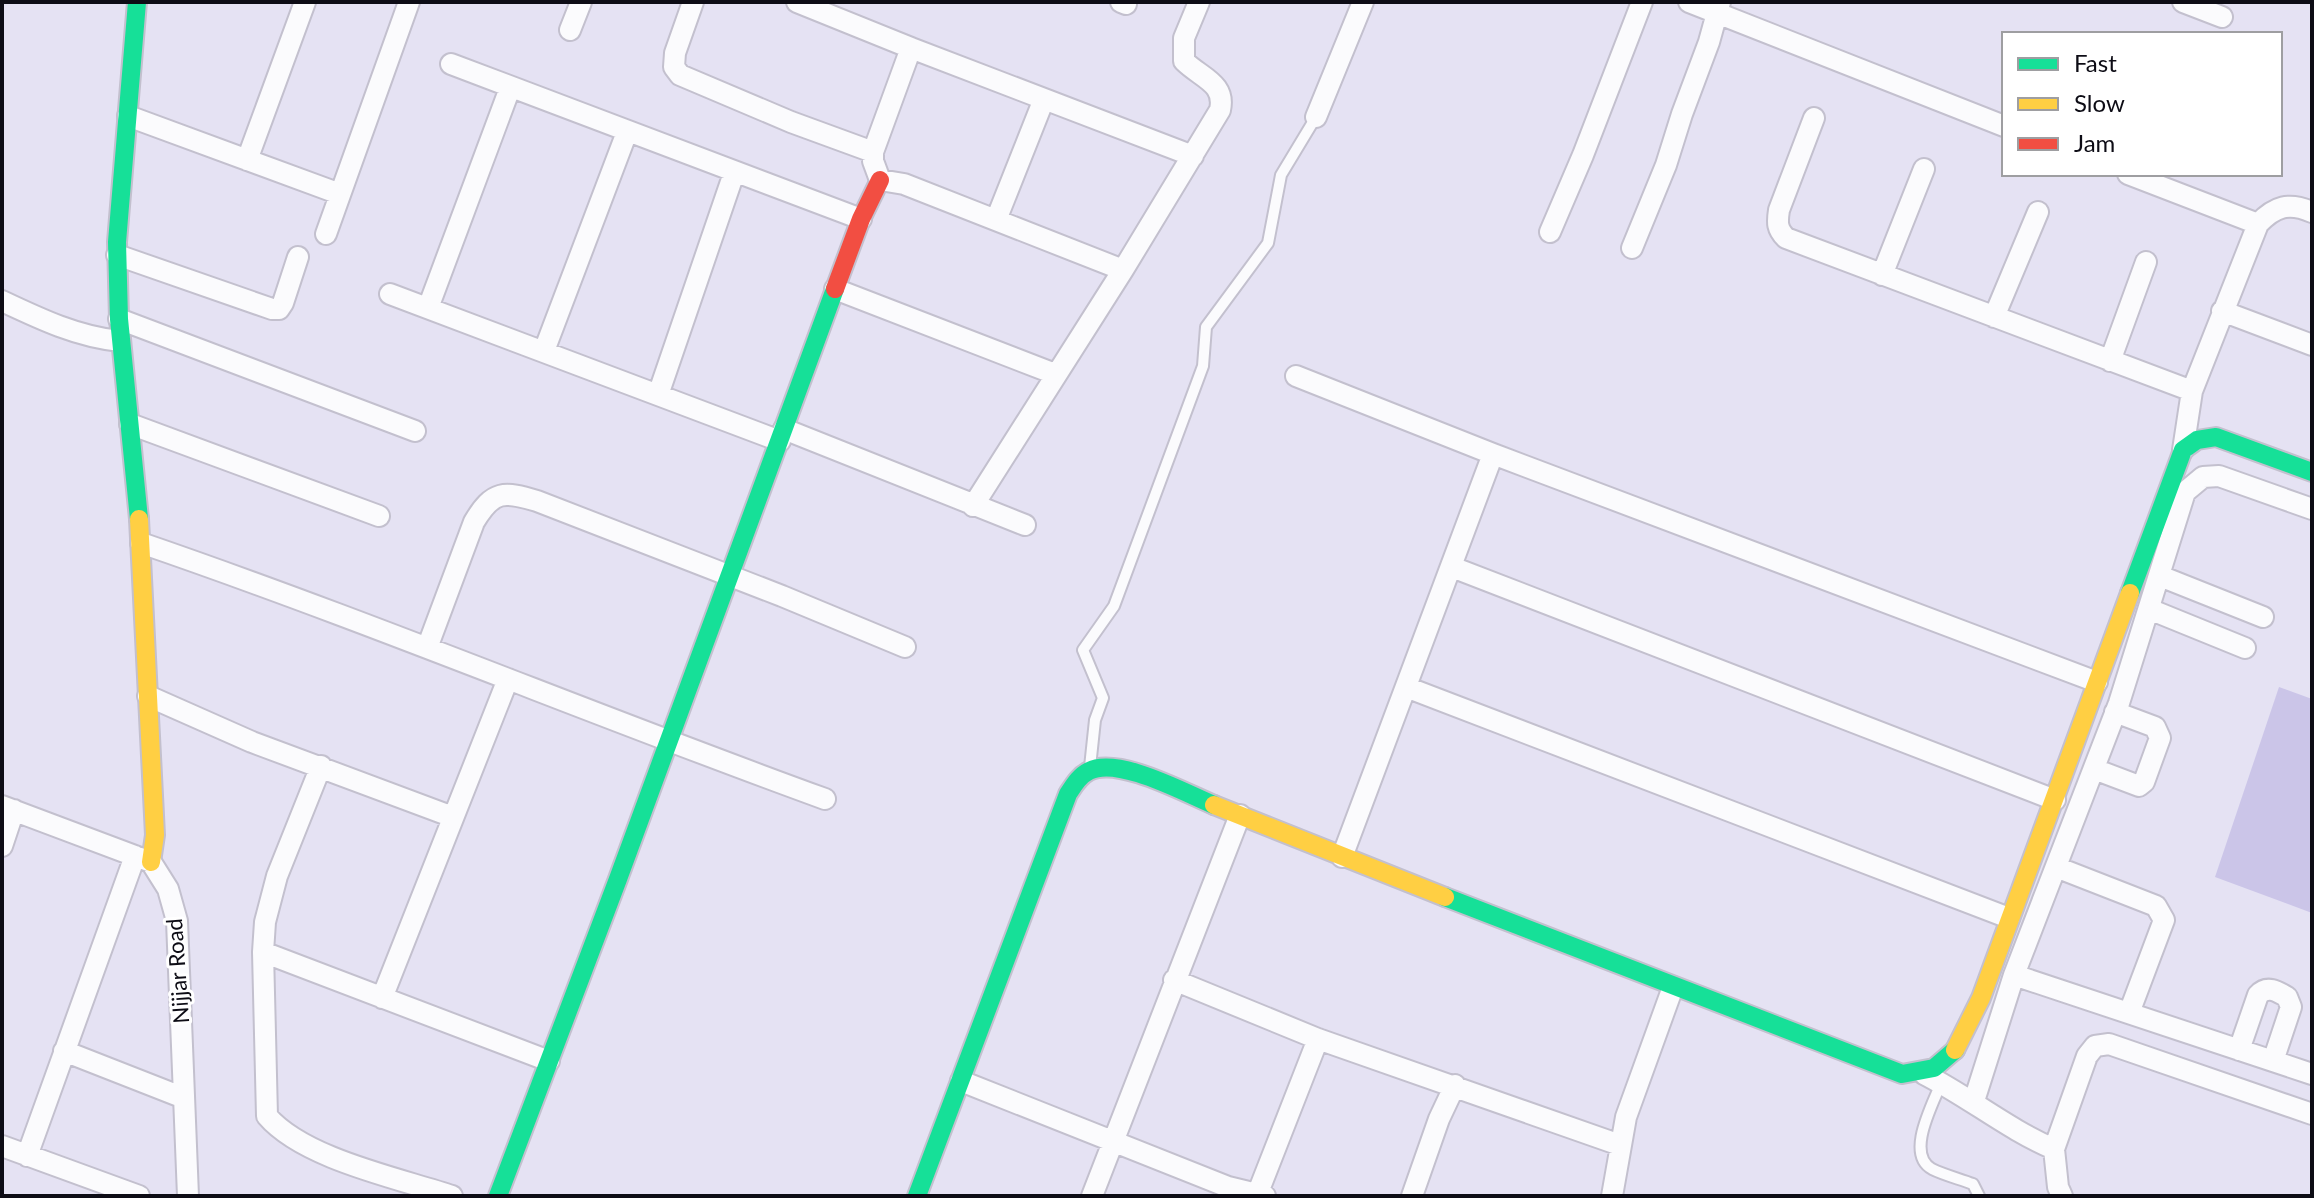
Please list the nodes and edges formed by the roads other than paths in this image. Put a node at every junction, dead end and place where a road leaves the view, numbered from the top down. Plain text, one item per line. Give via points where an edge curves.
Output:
1 (137, 2) edge
2 (305, 2) edge
3 (409, 2) edge
4 (581, 2) edge
5 (693, 2) edge
6 (797, 2) edge
7 (1199, 2) edge
8 (1363, 2) edge
9 (1642, 2) edge
10 (1689, 2) edge
11 (2183, 2) edge
12 (1718, 7) edge
13 (2222, 17) dead end
14 (570, 30) dead end
15 (911, 48) junction
16 (451, 64) dead end
17 (510, 88) junction
18 (1044, 99) junction
19 (128, 116) junction
20 (1316, 117) joint
21 (1814, 118) dead end
22 (2002, 125) edge
23 (627, 132) junction
24 (873, 152) junction
25 (1193, 156) junction
26 (247, 160) junction
27 (1924, 169) dead end
28 (734, 173) junction
29 (2133, 176) edge
30 (880, 180) junction
31 (340, 194) junction
32 (2038, 212) dead end
33 (2312, 212) edge
34 (861, 219) junction
35 (996, 220) junction
36 (2258, 224) junction
37 (1550, 232) dead end
38 (326, 234) dead end
39 (1632, 248) dead end
40 (117, 255) junction
41 (298, 257) dead end
42 (2146, 262) dead end
43 (1123, 270) junction
44 (1882, 275) junction
45 (835, 289) junction
46 (390, 294) dead end
47 (2, 301) edge
48 (428, 308) junction
49 (2222, 311) junction
50 (1994, 317) junction
51 (119, 319) junction
52 (120, 341) junction
53 (2312, 345) edge
54 (544, 351) junction
55 (2110, 361) junction
56 (1055, 374) junction
57 (1296, 376) dead end
58 (2192, 391) junction
59 (658, 395) junction
60 (130, 424) junction
61 (415, 431) dead end
62 (782, 435) junction
63 (2183, 450) junction
64 (1493, 454) junction
65 (2312, 472) edge
66 (973, 506) junction
67 (2312, 509) edge
68 (379, 516) dead end
69 (1025, 525) dead end
70 (141, 543) junction
71 (1452, 567) junction
72 (2160, 576) junction
73 (730, 577) junction
74 (2149, 609) junction
75 (2263, 617) dead end
76 (905, 647) dead end
77 (427, 648) junction
78 (2245, 648) dead end
79 (508, 679) junction
80 (2097, 682) junction
81 (1406, 687) junction
82 (148, 696) junction
83 (2115, 712) junction
84 (669, 742) junction
85 (321, 766) junction
86 (1090, 768) junction
87 (2094, 769) junction
88 (825, 799) dead end
89 (2055, 800) junction
90 (8, 808) edge
91 (1240, 815) junction
92 (453, 817) junction
93 (2, 846) edge
94 (1342, 857) junction
95 (143, 859) junction
96 (2056, 867) junction
97 (2009, 918) junction
98 (263, 952) junction
99 (2014, 975) junction
100 (1174, 980) junction
101 (1673, 987) junction
102 (382, 998) junction
103 (2129, 1013) junction
104 (1318, 1039) junction
105 (2239, 1050) junction
106 (64, 1051) junction
107 (549, 1061) junction
108 (2273, 1061) junction
109 (2312, 1074) edge
110 (1933, 1079) junction
111 (961, 1081) junction
112 (1455, 1085) junction
113 (184, 1098) junction
114 (1974, 1101) junction
115 (2312, 1114) edge
116 (1113, 1141) junction
117 (1620, 1145) junction
118 (2, 1146) edge
119 (2054, 1149) junction
120 (27, 1156) junction
121 (1261, 1195) edge
122 (139, 1196) edge
123 (188, 1196) edge
124 (452, 1196) edge
125 (498, 1196) edge
126 (917, 1196) edge
127 (1092, 1196) edge
128 (1412, 1196) edge
129 (1612, 1196) edge
130 (1979, 1196) edge
131 (2062, 1196) edge

1 - 19 street
2 - 26 street
3 - 31 street
4 - 14 street
5 - 24 street via 675,53 674,67 680,75
6 - 15 street
7 - 25 street via 1184,38 1184,61 1223,98
8 - 20 street
9 - 37 street
10 - 12 street
11 - 13 street
12 - 22 street
12 - 39 street via 1666,165
15 - 18 street
15 - 24 street
16 - 17 street
17 - 23 street
17 - 48 street
18 - 25 street
18 - 35 street
19 - 26 street
19 - 40 street
20 - 86 lane via 1281,175 1268,243 1206,327 1203,366 1114,606 1083,650 1103,698
21 - 44 street via 1779,210 1779,231
23 - 28 street
23 - 54 street
24 - 30 street
25 - 43 street
26 - 31 street
27 - 44 street
28 - 34 street
28 - 59 street
29 - 36 street
30 - 34 street
30 - 35 street via 904,184
31 - 38 street
32 - 50 street
33 - 36 street via 2278,207
34 - 45 street
35 - 43 street
36 - 49 street
40 - 41 street via 272,309 279,309
40 - 51 street
42 - 55 street
43 - 56 street
44 - 50 street
45 - 56 street
45 - 62 street
46 - 48 street
47 - 52 street via 94,339
48 - 54 street
49 - 53 street
49 - 58 street
50 - 55 street
51 - 52 street
51 - 61 street
52 - 60 street
54 - 59 street
55 - 58 street
56 - 66 street
57 - 64 street
58 - 63 street
59 - 62 street
60 - 68 street
60 - 70 street
62 - 66 street
62 - 73 street
63 - 65 street via 2197,440 2216,437
63 - 80 street
64 - 71 street
64 - 80 street
66 - 69 street
67 - 72 street via 2219,476 2203,477 2185,492
70 - 77 street
70 - 82 street
71 - 81 street
71 - 89 street
72 - 74 street
72 - 75 street
73 - 76 street
73 - 77 street via 509,493 482,508 474,522
73 - 84 street
74 - 78 street
74 - 83 street
77 - 79 street
79 - 84 street
79 - 92 street
80 - 89 street
81 - 94 street
81 - 97 street
82 - 85 street
82 - 95 street via 155,835
83 - 87 street
83 - 87 street via 2159,731 2146,778 2139,786
84 - 88 street
84 - 107 street
85 - 92 street
85 - 98 street via 274,888
86 - 91 street via 1111,766 1139,774
86 - 111 street via 1068,794
87 - 96 street
89 - 97 street
90 - 93 street
90 - 95 street
91 - 94 street
91 - 100 street
92 - 102 street
94 - 101 street
95 - 106 street
95 - 113 street, Nijjar Road via 168,889 177,921
96 - 99 street
96 - 103 street via 2156,906 2162,913 2164,920
97 - 110 street via 1961,1043
98 - 102 street
98 - 124 street via 267,1116 305,1146
99 - 103 street
99 - 114 street
100 - 104 street
100 - 116 street
101 - 110 street via 1902,1074
101 - 117 street
102 - 107 street
103 - 105 street
104 - 112 street
104 - 121 street
105 - 108 street
105 - 108 street via 2258,995 2270,989 2287,997 2291,1007
106 - 113 street
106 - 120 street
107 - 125 street
108 - 109 street
110 - 114 street
110 - 130 lane via 1919,1149 1922,1160 1929,1168 1973,1184
111 - 116 street
111 - 126 street
112 - 117 street
112 - 128 street
113 - 123 street, Nijjar Road
114 - 119 street
115 - 119 street via 2109,1044 2095,1046 2087,1056
116 - 121 street
116 - 127 street
117 - 129 street
118 - 120 street
119 - 131 street
120 - 122 street

